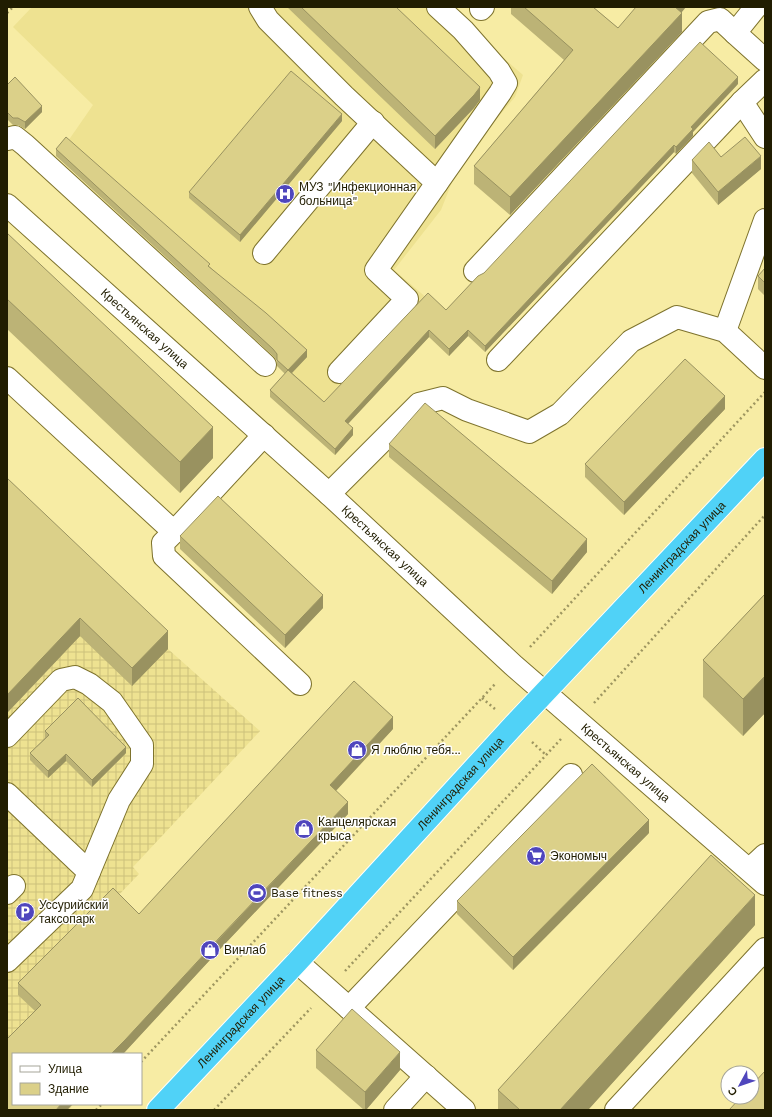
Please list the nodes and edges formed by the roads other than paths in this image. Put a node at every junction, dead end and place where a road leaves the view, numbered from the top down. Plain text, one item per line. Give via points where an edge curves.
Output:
1 (260, 7) edge
2 (438, 7) edge
3 (756, 7) edge
4 (735, 32) junction
5 (765, 60) edge
6 (765, 80) edge
7 (742, 102) junction
8 (373, 122) junction
9 (765, 138) edge
10 (7, 139) edge
11 (437, 183) junction
12 (7, 206) edge
13 (765, 220) edge
14 (264, 253) dead end
15 (474, 272) dead end
16 (725, 331) junction
17 (498, 360) dead end
18 (265, 365) dead end
19 (765, 368) edge
20 (339, 372) dead end
21 (7, 378) edge
22 (264, 436) junction
23 (765, 459) edge
24 (330, 494) junction
25 (174, 532) junction
26 (300, 684) dead end
27 (545, 693) junction
28 (7, 736) edge
29 (571, 775) dead end
30 (7, 794) edge
31 (760, 869) edge
32 (89, 872) junction
33 (765, 949) edge
34 (7, 961) edge
35 (297, 962) junction
36 (349, 1008) junction
37 (426, 1076) junction
38 (158, 1110) edge
39 (395, 1110) edge
40 (464, 1110) edge
41 (616, 1110) edge

1 - 8 street via 268,20
2 - 11 street via 463,30 499,71 506,83
3 - 4 street
4 - 5 street
4 - 15 street via 720,19 708,22
6 - 7 street
7 - 9 street
7 - 17 street
8 - 11 street
8 - 14 street
10 - 18 street via 15,137 25,145
11 - 20 street via 376,270 406,299
12 - 22 street, Крестьянская улица
13 - 16 street
16 - 19 street
16 - 24 street via 677,317 631,341 560,414 529,432 467,410 444,398 419,404
21 - 25 street
22 - 24 street, Крестьянская улица
22 - 25 street
23 - 27 highway, Ленинградская улица
24 - 27 street, Крестьянская улица
25 - 26 street via 163,544 164,556
27 - 31 street, Крестьянская улица
27 - 35 highway, Ленинградская улица
28 - 32 street via 60,680 76,677 112,702 142,745 142,764 119,800
29 - 36 street
30 - 32 street
32 - 34 street via 82,888
33 - 41 street
35 - 36 street
35 - 38 highway, Ленинградская улица
36 - 37 street
37 - 39 street
37 - 40 street

